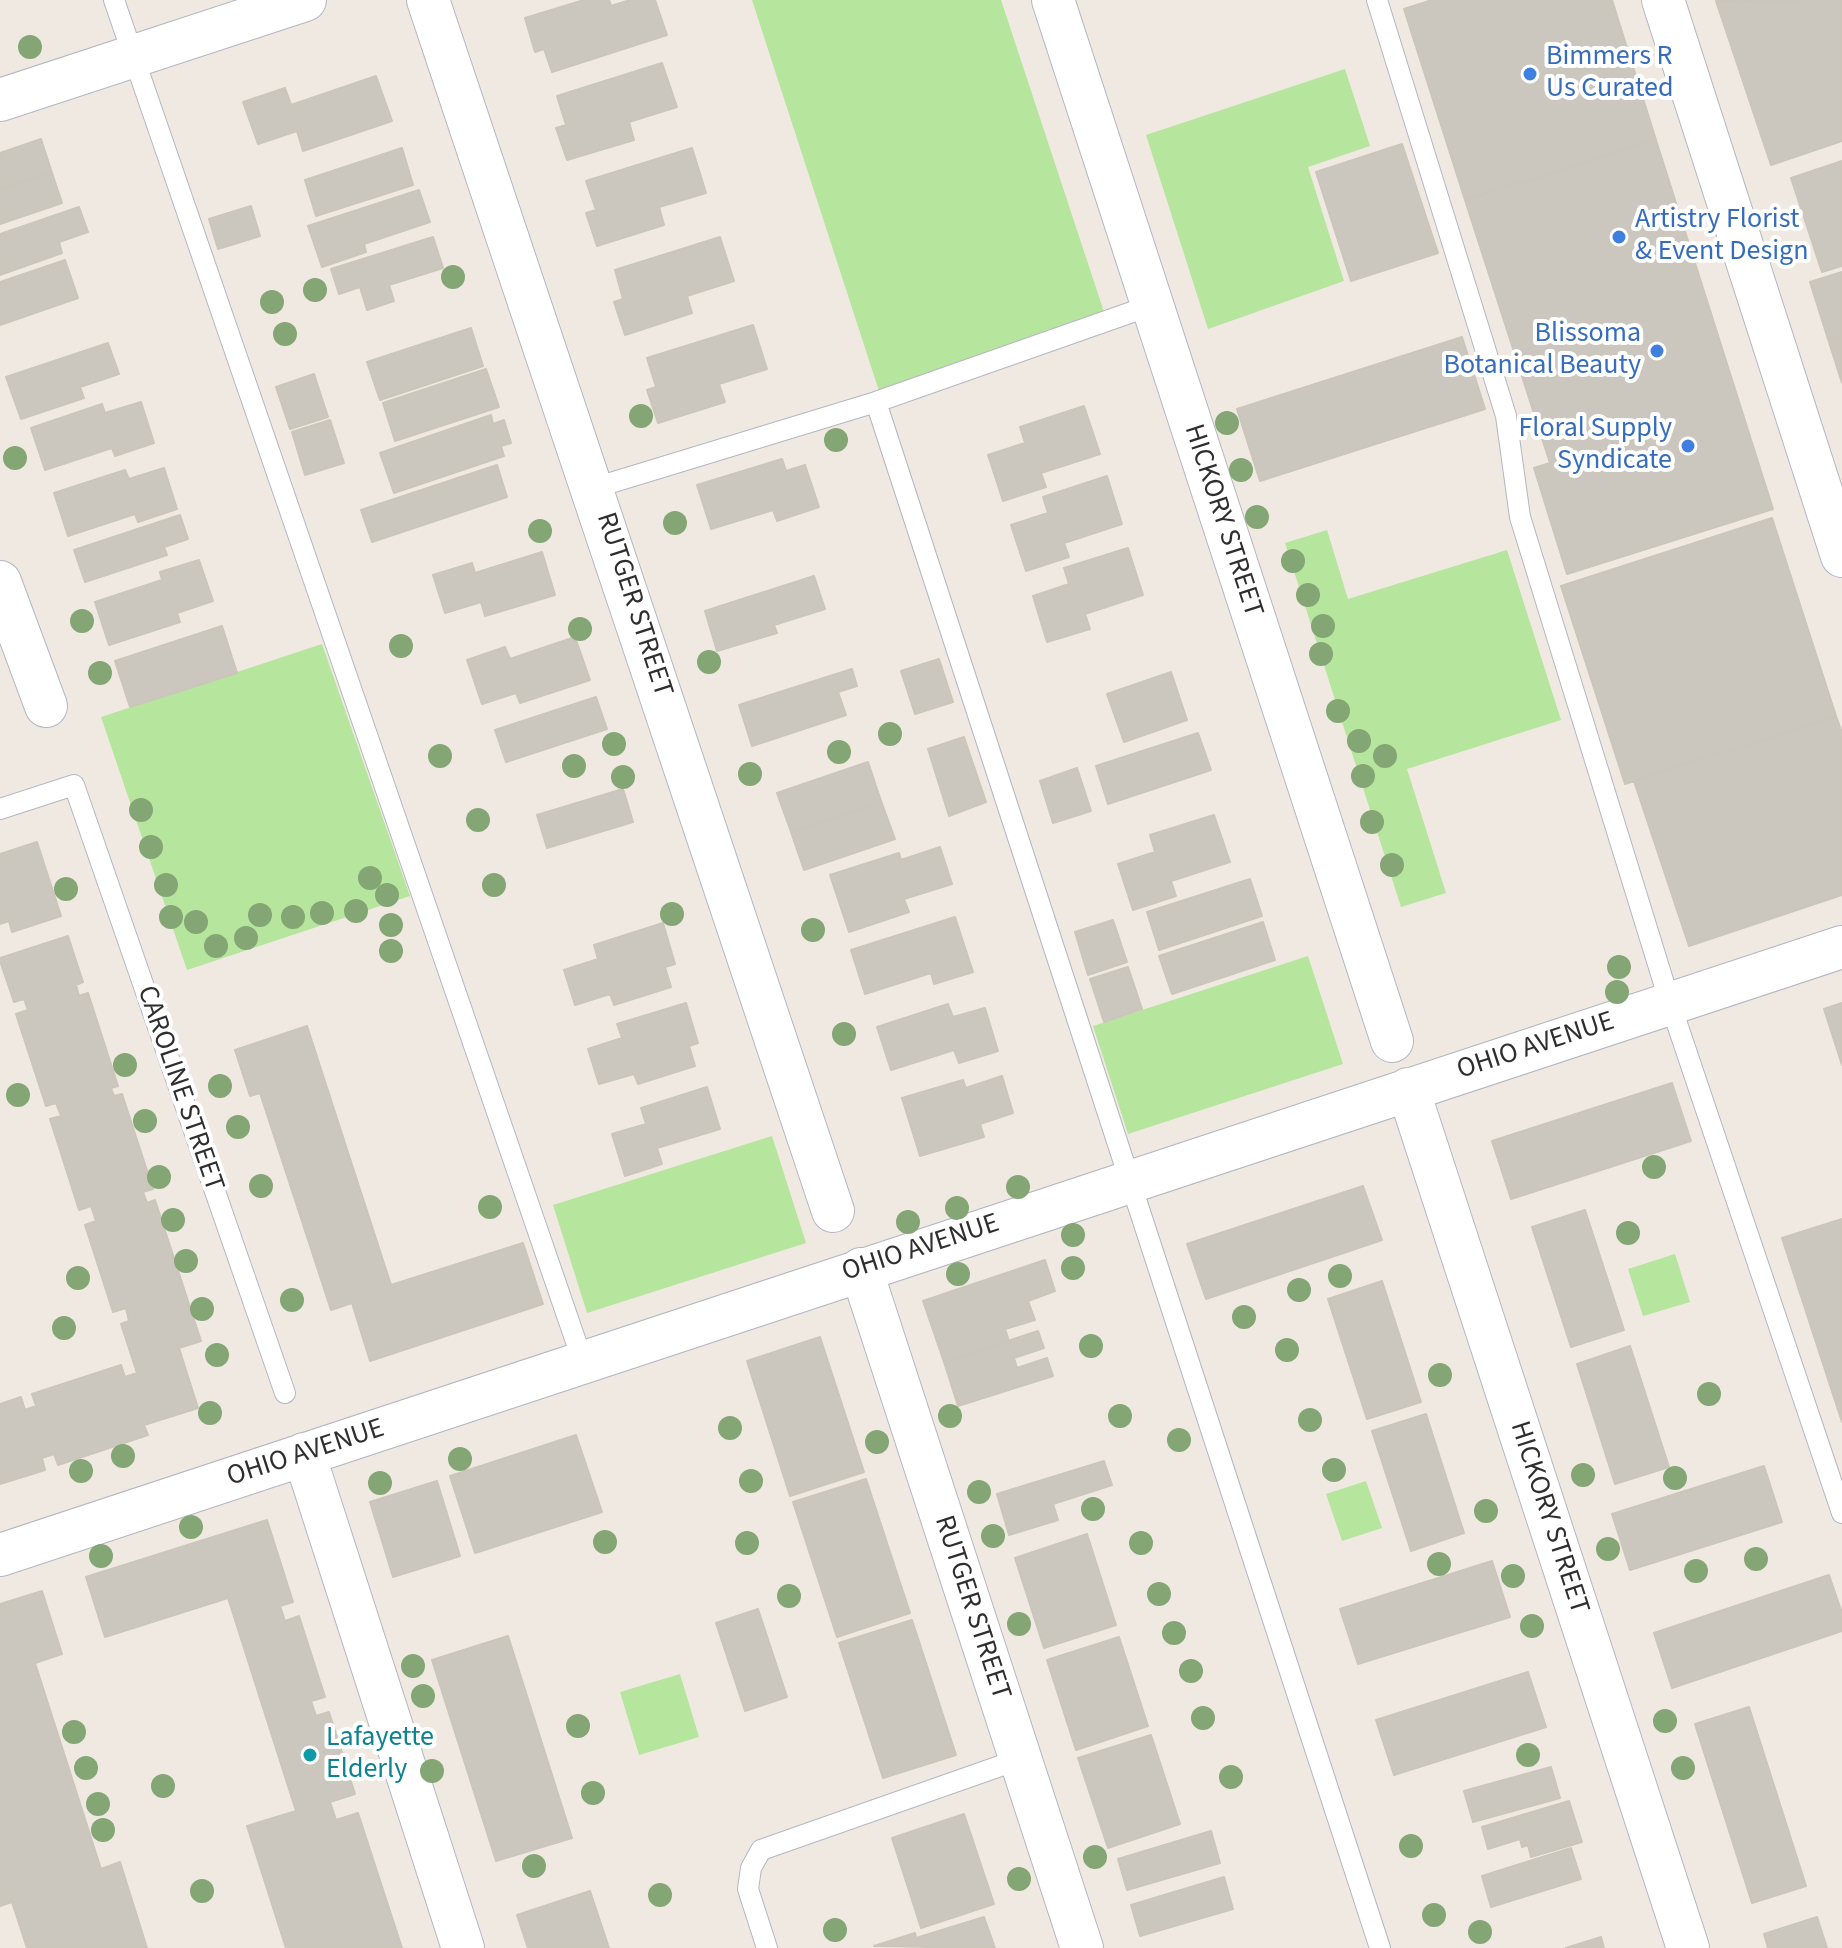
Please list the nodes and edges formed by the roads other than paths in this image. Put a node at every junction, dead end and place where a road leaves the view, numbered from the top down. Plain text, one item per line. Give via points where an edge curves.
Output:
1 (114, 0) edge
2 (305, 0) edge
3 (428, 0) edge
4 (1053, 0) edge
5 (1377, 0) edge
6 (1663, 0) edge
7 (134, 56) junction
8 (0, 100) edge
9 (1152, 305) junction
10 (876, 402) junction
11 (594, 488) junction
12 (1842, 556) edge
13 (0, 582) edge
14 (46, 706) dead end
15 (0, 809) edge
16 (1842, 947) edge
17 (1670, 1003) junction
18 (1392, 1041) dead end
19 (1408, 1089) junction
20 (1129, 1180) junction
21 (833, 1211) dead end
22 (861, 1269) junction
23 (583, 1362) junction
24 (285, 1393) dead end
25 (304, 1454) junction
26 (1842, 1513) edge
27 (0, 1555) edge
28 (1020, 1759) junction
29 (463, 1948) edge
30 (767, 1948) edge
31 (1082, 1948) edge
32 (1380, 1948) edge
33 (1688, 1948) edge

1 - 7 lane
2 - 7 street
3 - 11 street, RUTGER STREET
4 - 9 street, HICKORY STREET
5 - 17 lane via 1506,416 1520,517
6 - 12 street
7 - 8 street
7 - 23 lane
9 - 10 lane
9 - 18 street, HICKORY STREET
10 - 11 lane
10 - 20 lane
11 - 21 street, RUTGER STREET
13 - 14 street
15 - 24 lane, CAROLINE STREET via 74,785
16 - 17 street, OHIO AVENUE
17 - 19 street, OHIO AVENUE
17 - 26 lane
19 - 20 street, OHIO AVENUE
19 - 33 street, HICKORY STREET
20 - 22 street, OHIO AVENUE
20 - 32 lane
22 - 23 street, OHIO AVENUE
22 - 28 street, RUTGER STREET
23 - 25 street, OHIO AVENUE
25 - 27 street, OHIO AVENUE
25 - 29 street
28 - 30 lane via 761,1850 748,1889
28 - 31 street, RUTGER STREET

